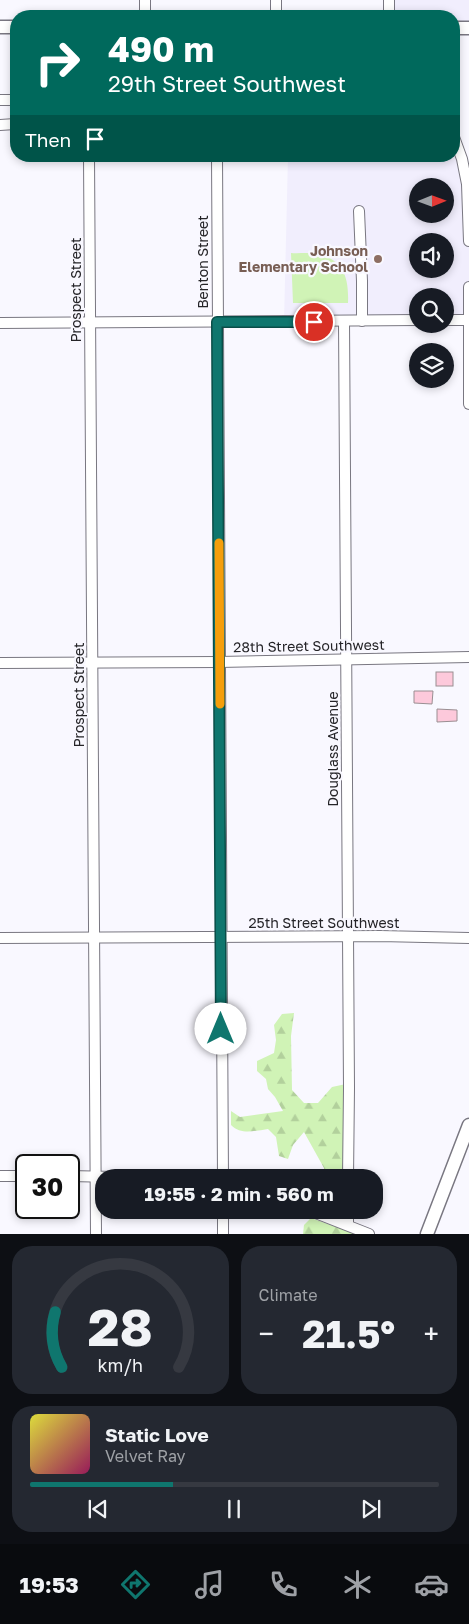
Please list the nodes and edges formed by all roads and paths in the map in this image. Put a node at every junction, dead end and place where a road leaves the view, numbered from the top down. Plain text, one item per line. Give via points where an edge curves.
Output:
1 (460, 156) edge
2 (90, 162) edge
3 (217, 162) edge
4 (359, 210) dead end
5 (469, 241) edge
6 (469, 287) edge
7 (409, 320) edge
8 (454, 320) edge
9 (469, 320) edge
10 (344, 321) junction
11 (362, 321) junction
12 (217, 322) junction
13 (0, 323) edge
14 (90, 323) junction
15 (469, 404) edge
16 (469, 657) edge
17 (346, 659) junction
18 (220, 662) junction
19 (0, 663) edge
20 (93, 663) junction
21 (348, 936) junction
22 (221, 937) junction
23 (0, 938) edge
24 (95, 938) junction
25 (469, 938) edge
26 (469, 1125) edge
27 (95, 1169) edge
28 (223, 1169) edge
29 (348, 1169) edge
30 (0, 1176) edge
31 (15, 1176) edge
32 (80, 1176) edge
33 (95, 1176) edge
34 (96, 1219) edge
35 (223, 1219) edge
36 (332, 1219) edge
37 (348, 1219) edge
38 (348, 1225) junction
39 (96, 1234) edge
40 (223, 1234) edge
41 (369, 1234) edge
42 (427, 1234) edge

1 - 5 street via 466,175
2 - 14 street, Prospect Street
3 - 12 street, Benton Street
4 - 11 street
6 - 9 street
7 - 11 street
8 - 9 street
9 - 15 street
10 - 11 street
10 - 12 street
10 - 17 street, Douglass Avenue
12 - 14 street
12 - 18 street, Benton Street
13 - 14 street
14 - 20 street, Prospect Street
16 - 17 street, 28th Street Southwest
17 - 18 street, 28th Street Southwest
17 - 21 street, Douglass Avenue
18 - 20 street, 28th Street Southwest
18 - 22 street, Benton Street
19 - 20 street, 28th Street Southwest
20 - 24 street, Prospect Street
21 - 22 street, 25th Street Southwest
21 - 25 street, 25th Street Southwest
21 - 29 street, Douglass Avenue
22 - 24 street, 25th Street Southwest
22 - 28 street, Benton Street
23 - 24 street, 25th Street Southwest
24 - 27 street, Prospect Street
26 - 42 main road
30 - 31 street
32 - 33 street
34 - 39 street, Prospect Street
35 - 40 street
36 - 38 street
37 - 38 street
38 - 41 street

